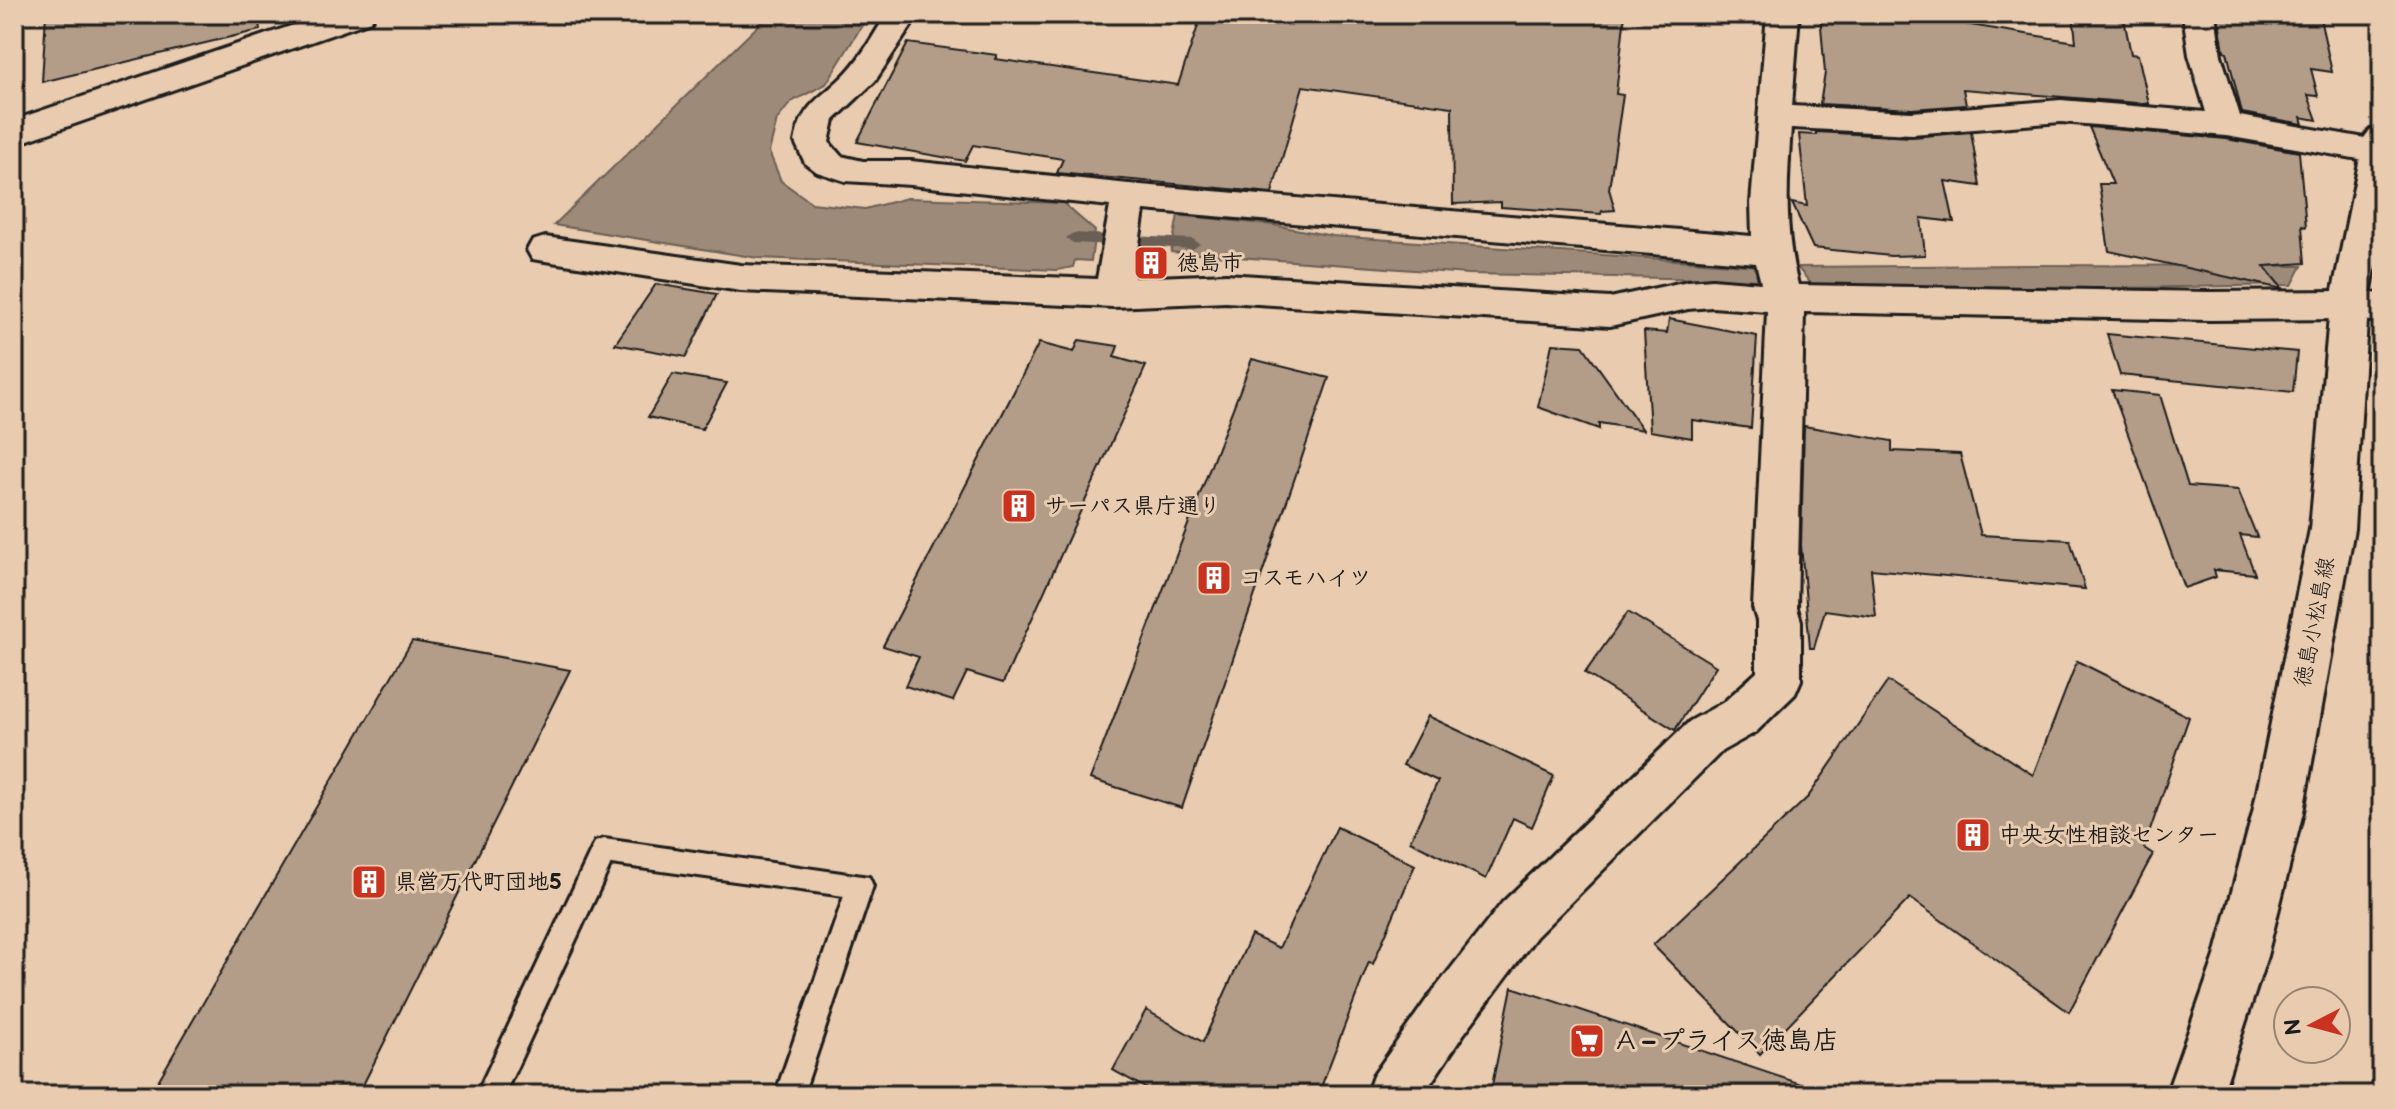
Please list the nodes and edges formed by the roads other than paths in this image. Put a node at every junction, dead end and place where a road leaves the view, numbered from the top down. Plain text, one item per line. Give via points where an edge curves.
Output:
1 (359, 14) edge
2 (903, 14) edge
3 (1783, 14) edge
4 (2199, 14) edge
5 (1776, 116) junction
6 (2226, 125) junction
7 (14, 133) edge
8 (2382, 138) edge
9 (2381, 152) edge
10 (1127, 208) junction
11 (545, 250) dead end
12 (1778, 273) junction
13 (1115, 277) junction
14 (2366, 307) edge
15 (490, 1095) edge
16 (789, 1095) edge
17 (1392, 1095) edge
18 (2194, 1095) edge

1 - 7 main road
2 - 10 street via 857,81 828,105 814,126 814,149 824,161 876,176 911,173
3 - 5 street
4 - 6 street
5 - 6 street via 1912,123 2061,111
5 - 12 street via 1768,203
6 - 9 street
8 - 9 main road, 徳島小松島線
9 - 14 main road, 徳島小松島線
10 - 12 street
10 - 13 street
11 - 13 street via 741,278
12 - 13 street via 1610,312
12 - 14 street via 2194,306
12 - 17 street via 1779,680 1740,717 1706,736 1519,920
14 - 18 main road, 徳島小松島線 via 2332,529 2278,812 2241,956
15 - 16 lane via 604,851 860,886

